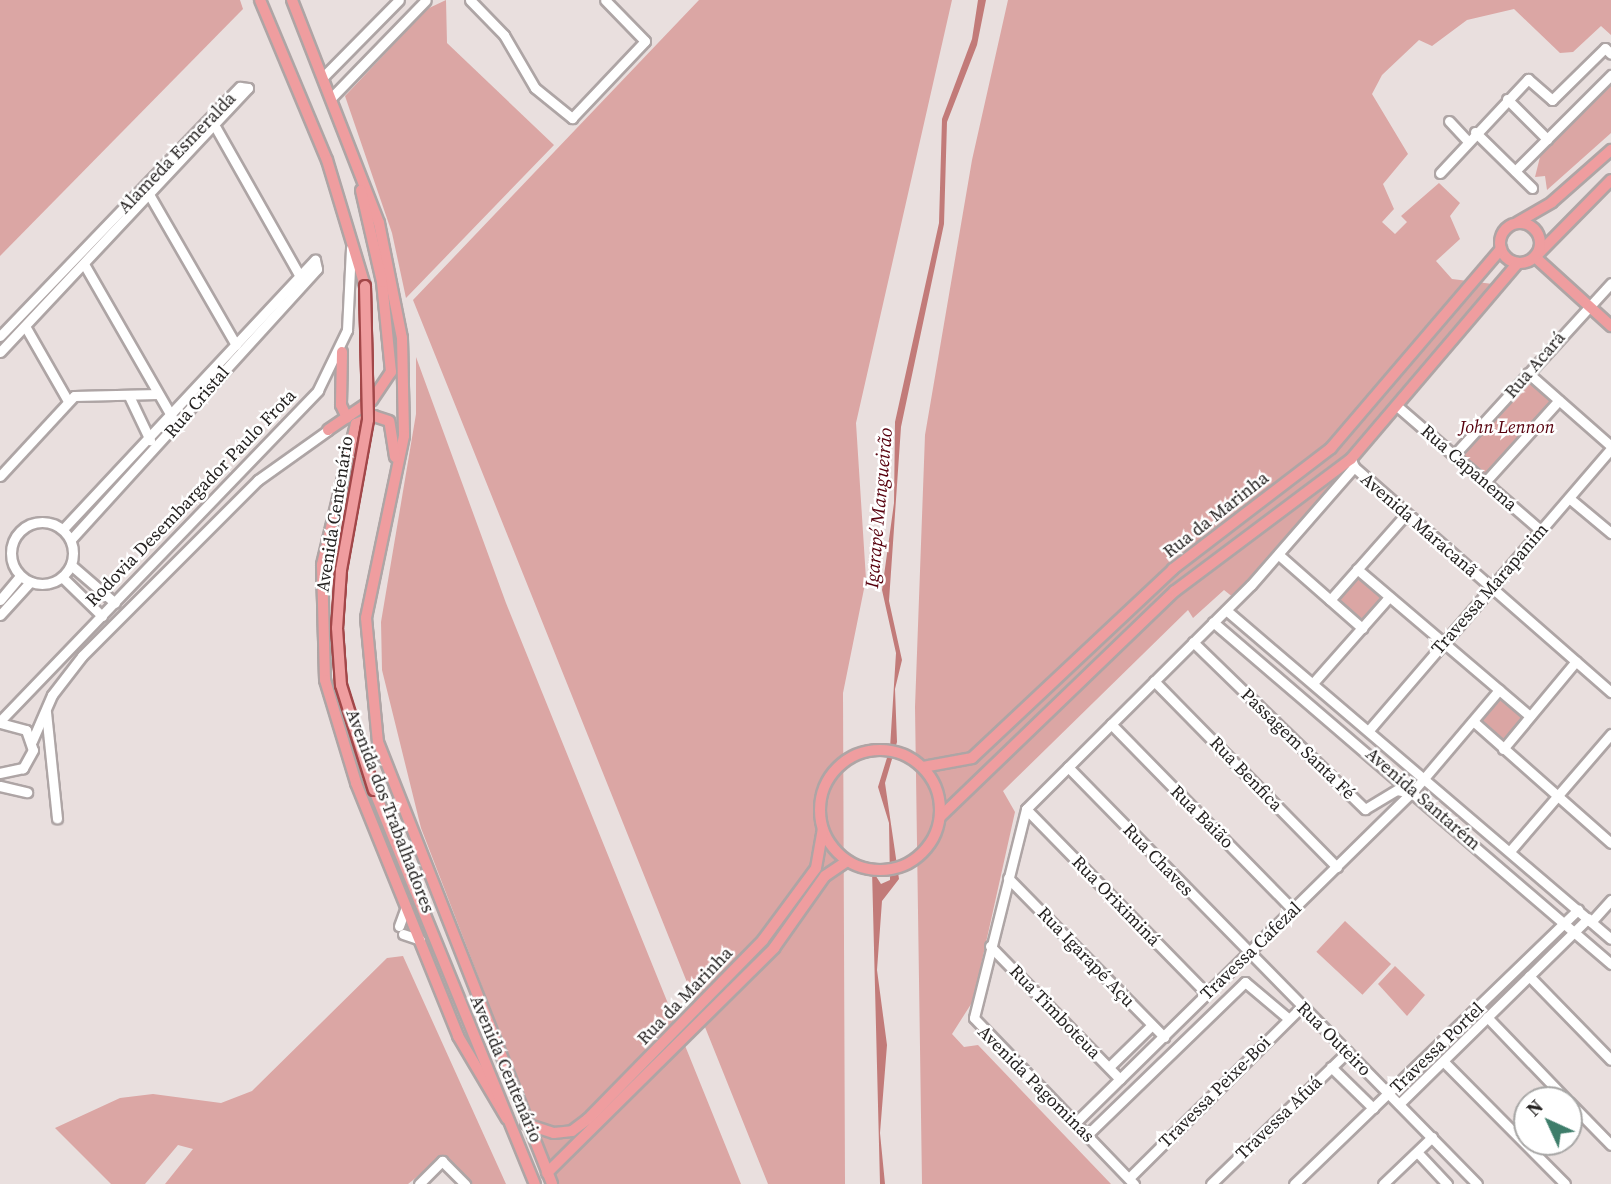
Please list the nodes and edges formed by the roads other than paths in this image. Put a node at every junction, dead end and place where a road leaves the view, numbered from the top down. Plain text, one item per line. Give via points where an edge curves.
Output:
1 (260, 0) edge
2 (292, 0) edge
3 (399, 0) edge
4 (470, 0) edge
5 (605, 0) edge
6 (423, 1) edge
7 (1611, 54) edge
8 (342, 59) junction
9 (354, 74) junction
10 (1611, 75) edge
11 (323, 77) junction
12 (331, 98) junction
13 (1507, 99) junction
14 (1449, 121) dead end
15 (216, 128) junction
16 (1475, 132) junction
17 (1547, 139) junction
18 (1467, 140) junction
19 (1611, 149) edge
20 (178, 151) junction
21 (353, 157) junction
22 (184, 161) junction
23 (1515, 171) junction
24 (1440, 173) dead end
25 (1611, 180) edge
26 (1532, 188) dead end
27 (150, 195) junction
28 (113, 219) junction
29 (1518, 222) junction
30 (119, 228) junction
31 (350, 229) junction
32 (1501, 249) junction
33 (1535, 257) junction
34 (1518, 263) junction
35 (84, 264) junction
36 (299, 275) junction
37 (1611, 283) edge
38 (50, 284) junction
39 (56, 293) junction
40 (1587, 305) junction
41 (272, 311) junction
42 (25, 326) junction
43 (1611, 326) edge
44 (0, 336) edge
45 (236, 345) junction
46 (0, 352) edge
47 (342, 352) junction
48 (1528, 373) junction
49 (210, 380) junction
50 (387, 382) joint
51 (158, 394) junction
52 (129, 396) junction
53 (1559, 400) junction
54 (68, 401) junction
55 (1397, 406) junction
56 (172, 417) junction
57 (347, 418) junction
58 (328, 430) junction
59 (150, 440) junction
60 (1611, 447) edge
61 (344, 454) junction
62 (1454, 456) junction
63 (134, 457) junction
64 (1353, 463) junction
65 (141, 466) junction
66 (0, 476) edge
67 (1485, 482) junction
68 (393, 495) junction
69 (1569, 498) junction
70 (1406, 514) junction
71 (63, 529) junction
72 (1540, 530) junction
73 (1611, 533) edge
74 (71, 539) junction
75 (1279, 555) junction
76 (71, 565) junction
77 (149, 566) junction
78 (1357, 569) junction
79 (20, 576) junction
80 (62, 577) junction
81 (30, 582) junction
82 (1491, 588) junction
83 (147, 589) junction
84 (1389, 597) junction
85 (0, 600) edge
86 (1330, 600) junction
87 (115, 603) junction
88 (1226, 610) junction
89 (0, 615) edge
90 (102, 616) junction
91 (1213, 622) junction
92 (1244, 625) junction
93 (1362, 628) junction
94 (1232, 637) junction
95 (1194, 642) junction
96 (1443, 643) junction
97 (1576, 661) junction
98 (1154, 681) junction
99 (1313, 683) junction
100 (1499, 690) junction
101 (1611, 692) edge
102 (46, 710) junction
103 (1530, 716) junction
104 (1473, 721) junction
105 (0, 722) edge
106 (1111, 724) junction
107 (1369, 730) junction
108 (1611, 734) edge
109 (32, 740) junction
110 (1503, 749) junction
111 (923, 767) junction
112 (1068, 767) junction
113 (0, 773) edge
114 (1425, 777) junction
115 (0, 786) edge
116 (1413, 791) junction
117 (27, 792) dead end
118 (1556, 796) junction
119 (1026, 809) junction
120 (940, 817) junction
121 (57, 818) dead end
122 (823, 830) junction
123 (1611, 843) edge
124 (1510, 851) junction
125 (847, 861) junction
126 (1337, 867) junction
127 (1008, 878) junction
128 (1611, 900) edge
129 (407, 906) junction
130 (1293, 910) junction
131 (1578, 910) junction
132 (1590, 920) junction
133 (1567, 923) junction
134 (1575, 931) junction
135 (1611, 939) edge
136 (420, 940) junction
137 (990, 946) junction
138 (1249, 953) junction
139 (1611, 964) edge
140 (1529, 976) junction
141 (1207, 994) junction
142 (1302, 1006) junction
143 (1487, 1017) junction
144 (1289, 1019) junction
145 (1152, 1025) junction
146 (1164, 1037) junction
147 (1347, 1052) junction
148 (1443, 1060) junction
149 (1611, 1060) edge
150 (1331, 1067) junction
151 (1109, 1068) junction
152 (1120, 1079) junction
153 (1554, 1086) edge
154 (1388, 1094) junction
155 (1399, 1104) junction
156 (1373, 1108) junction
157 (1583, 1117) edge
158 (507, 1119) junction
159 (1075, 1123) junction
160 (526, 1124) junction
161 (1087, 1135) junction
162 (1432, 1137) junction
163 (1611, 1146) edge
164 (1417, 1152) junction
165 (549, 1179) edge
166 (1131, 1181) edge
167 (1474, 1183) edge
168 (419, 1184) edge
169 (463, 1184) edge
170 (535, 1184) edge
171 (1211, 1184) edge
172 (1294, 1184) edge
173 (1382, 1184) edge
174 (1447, 1184) edge
175 (1565, 1184) edge

1 - 31 main road, Avenida Centenário
2 - 11 main road, Avenida Centenário
3 - 8 street
4 - 5 street via 504,36 535,88 572,118 645,41
6 - 9 street
7 - 13 street via 1605,48 1552,100 1528,79
8 - 9 street
8 - 11 street
9 - 12 street
10 - 17 street
11 - 12 main road, Avenida Centenário
12 - 21 main road, Avenida Centenário
13 - 16 street
13 - 17 street
14 - 18 street
15 - 20 street, Alameda Esmeralda via 248,88 241,86
15 - 22 street, Alameda Esmeralda
15 - 36 street
16 - 18 street
16 - 23 street
17 - 23 street
18 - 24 street
19 - 29 main road via 1552,202
20 - 22 street
20 - 28 street, Alameda Esmeralda
21 - 50 main road, Avenida Centenário via 389,330
21 - 68 main road, Avenida Centenário via 379,223 402,338 404,436
22 - 27 street, Alameda Esmeralda
23 - 26 street
25 - 33 main road
27 - 30 street, Alameda Esmeralda
27 - 45 street
28 - 30 street
28 - 38 street, Alameda Esmeralda
29 - 32 main road via 1503,232
29 - 33 main road via 1538,232
30 - 35 street, Alameda Esmeralda
31 - 47 street, Rodovia Desembargador Paulo Frota via 353,295
31 - 158 main road, Avenida Centenário, bridge via 365,286 368,420 341,570 337,628 341,685 374,790
32 - 34 main road
32 - 111 main road, Rua da Marinha via 1331,448 1173,569 972,758
33 - 34 main road
33 - 40 main road
34 - 55 main road, Rua da Marinha
35 - 39 street, Alameda Esmeralda
35 - 51 street
36 - 41 street, Rua Cristal
36 - 41 street, Rua Cristal via 316,262
37 - 40 street, Rua Acará
38 - 39 street
38 - 44 street, Alameda Esmeralda
39 - 42 street, Alameda Esmeralda
40 - 43 main road
40 - 48 street, Rua Acará
41 - 45 street, Rua Cristal
41 - 49 street, Rua Cristal
42 - 46 street, Alameda Esmeralda
42 - 54 street
45 - 49 street, Rua Cristal
47 - 57 main road via 341,405
47 - 77 street, Rodovia Desembargador Paulo Frota via 307,405
48 - 53 street
48 - 62 street, Rua Acará
49 - 56 street, Rua Cristal
49 - 65 street, Rua Cristal
50 - 57 main road, Rodovia Desembargador Paulo Frota
51 - 52 street
51 - 56 street
52 - 54 street
52 - 59 street
53 - 60 street
53 - 67 street
54 - 66 street
55 - 62 street, Rua Capanema
55 - 64 main road, Rua da Marinha
56 - 59 street, Rua Cristal
57 - 58 main road, Rodovia Desembargador Paulo Frota
58 - 61 main road via 342,438
58 - 83 street, Rodovia Desembargador Paulo Frota via 258,480
59 - 63 street, Rua Cristal
60 - 69 street, Travessa Marapanim
61 - 68 main road, Avenida dos Trabalhadores via 360,421 389,421
61 - 129 main road, Avenida dos Trabalhadores via 320,587 325,680 356,783
62 - 67 street, Rua Capanema
63 - 65 street
63 - 71 street, Rua Cristal
64 - 70 street, Avenida Maracanã
64 - 75 street, Rua da Marinha
64 - 120 main road, Rua da Marinha via 1175,591
65 - 74 street, Rua Cristal
67 - 72 street, Rua Capanema
68 - 160 main road, Avenida Centenário via 366,618 379,742
69 - 72 street, Travessa Marapanim
69 - 73 street
70 - 78 street
70 - 82 street, Avenida Maracanã
71 - 74 street
71 - 79 street via 43,521 16,536 11,556
72 - 82 street, Travessa Marapanim
74 - 76 street
75 - 86 street
75 - 88 street, Rua da Marinha
76 - 80 street
76 - 87 street
77 - 83 street via 158,570
77 - 87 street, Rodovia Desembargador Paulo Frota
78 - 84 street
78 - 86 street
79 - 81 street
79 - 85 street
80 - 81 street
80 - 90 street
81 - 89 street
82 - 96 street, Travessa Marapanim
82 - 97 street, Avenida Maracanã
83 - 102 street, Rodovia Desembargador Paulo Frota via 82,656
84 - 93 street
84 - 96 street
86 - 93 street
87 - 90 street, Rodovia Desembargador Paulo Frota
88 - 91 street, Rua da Marinha
88 - 92 street, Avenida Santarém
90 - 105 street, Rodovia Desembargador Paulo Frota
91 - 94 street, Avenida Santarém
91 - 95 street, Rua da Marinha
92 - 94 street
92 - 99 street, Avenida Santarém
93 - 99 street
94 - 116 street, Avenida Santarém
95 - 98 street, Rua da Marinha
95 - 116 street, Passagem Santa Fé via 1365,809 1396,790
96 - 100 street
96 - 107 street, Travessa Marapanim
97 - 101 street, Avenida Maracanã
97 - 103 street
98 - 106 street, Rua da Marinha
98 - 126 street, Rua Benfica
99 - 107 street, Avenida Santarém
100 - 103 street
100 - 104 street, Travessa Cafezal
102 - 109 street, Rodovia Desembargador Paulo Frota
102 - 121 street
103 - 110 street
104 - 110 street
104 - 114 street, Travessa Cafezal
105 - 109 street via 21,726
106 - 112 street, Rua da Marinha
106 - 130 street, Rua Baião
107 - 114 street, Avenida Santarém
108 - 118 street
109 - 113 street, Rodovia Desembargador Paulo Frota via 28,763
110 - 118 street
111 - 120 main road via 937,790
111 - 122 main road via 888,750 859,753 829,778 820,803
112 - 119 street, Rua da Marinha
112 - 138 street, Rua Chaves
114 - 116 street, Travessa Cafezal
114 - 124 street, Avenida Santarém
115 - 117 street
116 - 126 street, Travessa Cafezal
116 - 133 street, Avenida Santarém
118 - 123 street
118 - 124 street
119 - 127 street, Avenida Pagominas
119 - 141 street, Rua Oriximiná
120 - 125 main road via 931,842 899,867 886,870
122 - 125 main road
122 - 160 main road, Rua da Marinha via 816,867 764,940 615,1093 572,1131
124 - 131 street, Avenida Santarém
125 - 165 main road, Rua da Marinha via 825,876 774,948
126 - 130 street, Travessa Cafezal
127 - 137 street, Avenida Pagominas
127 - 145 street, Rua Igarapé Açu
128 - 132 street
129 - 136 main road, Avenida dos Trabalhadores
129 - 136 street via 401,930
130 - 138 street, Travessa Cafezal
131 - 132 street, Avenida Santarém
131 - 133 street, Travessa Portel
132 - 134 street
132 - 135 street, Avenida Santarém
133 - 134 street, Avenida Santarém
133 - 154 street, Travessa Portel
134 - 139 street, Avenida Santarém
134 - 140 street
136 - 158 main road, Avenida dos Trabalhadores via 474,1071
137 - 151 street, Rua Timboteua
137 - 159 street, Avenida Pagominas via 975,1023
138 - 141 street, Travessa Cafezal
138 - 142 street, Rua Outeiro
140 - 143 street
140 - 149 street
141 - 146 street, Travessa Cafezal
142 - 144 street, Travessa Peixe-Boi
142 - 147 street, Rua Outeiro
143 - 148 street
143 - 153 street
144 - 161 street, Travessa Cafezal via 1249,981
144 - 166 street, Travessa Peixe-Boi
145 - 146 street, Rua Igarapé Açu
145 - 151 street
146 - 152 street, Travessa Cafezal
147 - 150 street, Travessa Afuá
147 - 154 street, Rua Outeiro
148 - 155 street
148 - 175 street
150 - 156 street
150 - 171 street, Travessa Afuá
151 - 152 street, Rua Timboteua
152 - 159 street, Travessa Cafezal
154 - 155 street, Rua Outeiro
154 - 156 street, Travessa Portel
155 - 162 street, Rua Outeiro
156 - 172 street, Travessa Portel
157 - 163 street
158 - 170 main road, Avenida Centenário
159 - 161 street, Avenida Pagominas
160 - 165 main road, Avenida Centenário
161 - 166 street, Avenida Pagominas
162 - 164 street
162 - 167 street, Rua Outeiro
164 - 173 street
164 - 174 street
168 - 169 street via 442,1161

